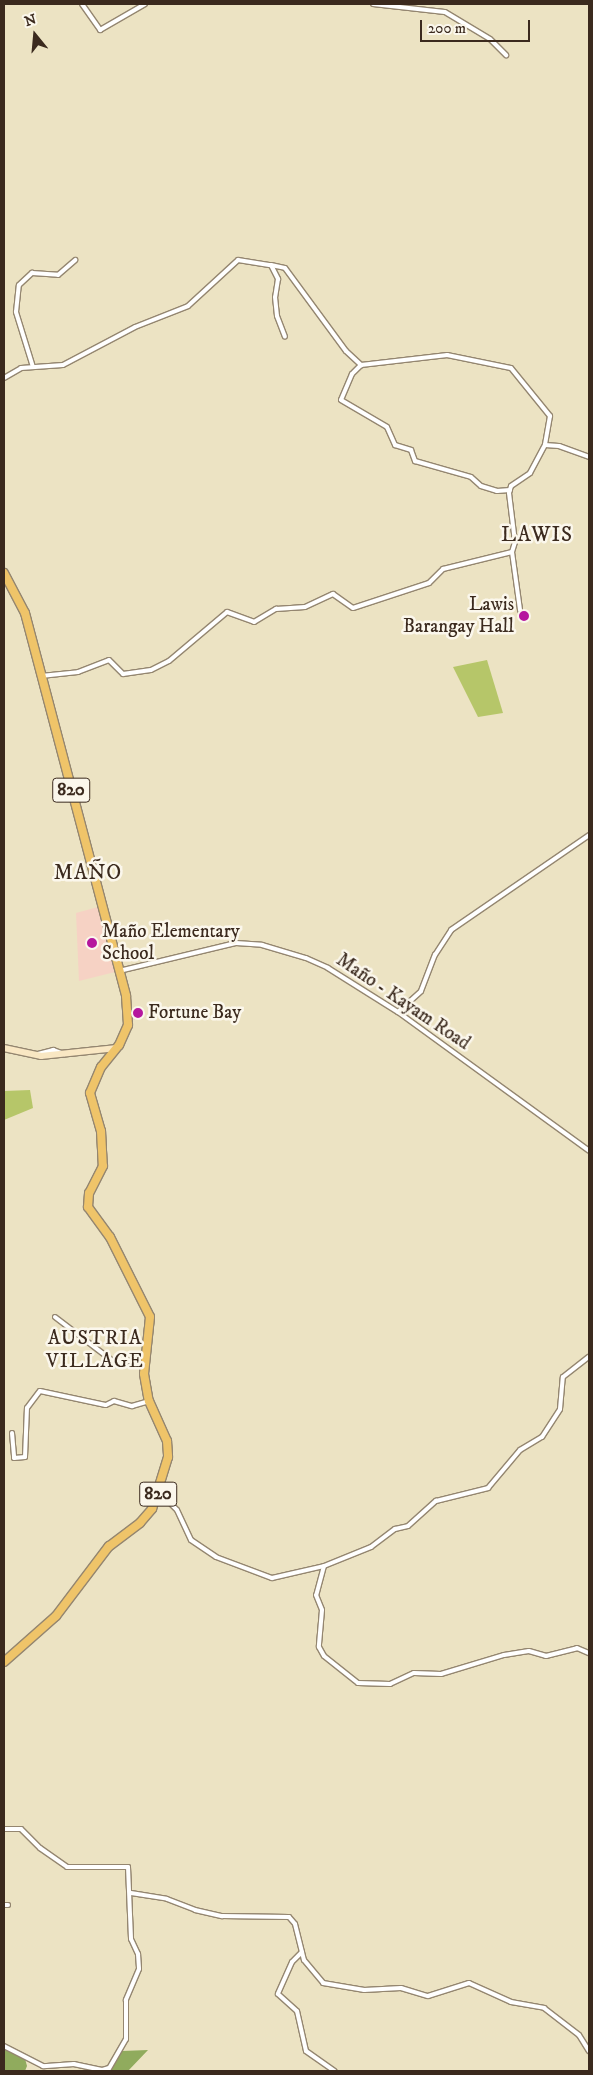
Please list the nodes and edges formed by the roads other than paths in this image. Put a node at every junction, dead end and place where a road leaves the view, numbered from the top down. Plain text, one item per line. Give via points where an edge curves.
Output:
1 (82, 4) edge
2 (145, 4) edge
3 (373, 4) edge
4 (506, 55) dead end
5 (75, 260) dead end
6 (271, 264) junction
7 (285, 337) dead end
8 (361, 365) junction
9 (33, 367) junction
10 (4, 378) edge
11 (545, 446) junction
12 (589, 457) edge
13 (510, 490) junction
14 (512, 552) junction
15 (4, 574) edge
16 (520, 610) dead end
17 (41, 676) junction
18 (589, 835) edge
19 (119, 972) junction
20 (398, 1012) junction
21 (4, 1048) edge
22 (116, 1048) junction
23 (589, 1151) edge
24 (55, 1317) dead end
25 (146, 1355) junction
26 (589, 1357) edge
27 (149, 1401) junction
28 (12, 1433) dead end
29 (159, 1492) junction
30 (324, 1566) junction
31 (589, 1652) edge
32 (4, 1662) edge
33 (4, 1829) edge
34 (131, 1894) junction
35 (302, 1952) junction
36 (4, 2046) edge
37 (589, 2050) edge
38 (335, 2071) edge

1 - 2 street via 100,30
3 - 4 street via 445,12 490,39
5 - 9 street via 58,275 32,273 19,285 16,312
6 - 7 street via 278,279 274,297 276,316
6 - 8 street via 285,268 346,351
6 - 9 street via 238,260 188,306 136,327 63,365
8 - 11 street via 447,355 511,368 550,416
8 - 13 street via 352,374 341,400 388,427 395,445 411,450 415,460 471,477 481,486 497,491
9 - 10 street via 14,370
11 - 12 street via 559,446
11 - 13 street via 530,473 514,483
13 - 14 street via 515,542
14 - 16 street
14 - 17 street via 443,570 429,583 353,608 333,594 305,607 276,609 254,622 227,612 169,661 151,670 123,674 109,660 78,672
15 - 17 highway, 820 via 25,613
17 - 19 highway, 820
18 - 20 street via 451,930 435,955 421,991
19 - 20 street, Maño - Kayam Road via 226,944 253,944 284,951 328,968
19 - 22 highway, 820 via 128,1010 128,1026
20 - 23 street, Maño - Kayam Road
21 - 22 street via 36,1055 65,1055
22 - 25 highway, 820 via 101,1067 90,1093 101,1131 103,1160 88,1207 110,1237 148,1311 150,1328
24 - 25 street via 118,1365
25 - 27 highway, 820 via 144,1374
26 - 30 street via 564,1376 560,1409 542,1437 520,1450 488,1488 460,1492 436,1501 408,1526 396,1529 371,1547
27 - 28 street via 132,1406 114,1401 106,1405 40,1391 27,1408 25,1457 14,1458
27 - 29 highway, 820 via 167,1441 167,1464
29 - 30 street via 177,1510 191,1540 216,1557 272,1578
29 - 32 highway, 820 via 152,1509 140,1523 109,1546 56,1616
30 - 31 street via 316,1595 322,1610 319,1648 324,1656 358,1683 390,1684 414,1673 441,1674 528,1651 546,1656 577,1648
33 - 34 street via 21,1829 40,1848 67,1867 128,1867
34 - 35 street via 167,1898 195,1910 222,1916 289,1917 295,1924
34 - 36 street via 131,1939 138,1954 139,1969 126,2000 126,2039 110,2068 74,2064 42,2066
35 - 37 street via 318,1979 340,1988 401,1988 428,1996 469,1983 512,2002 534,2004 579,2035
35 - 38 street via 292,1962 278,1994 297,2011 306,2051

